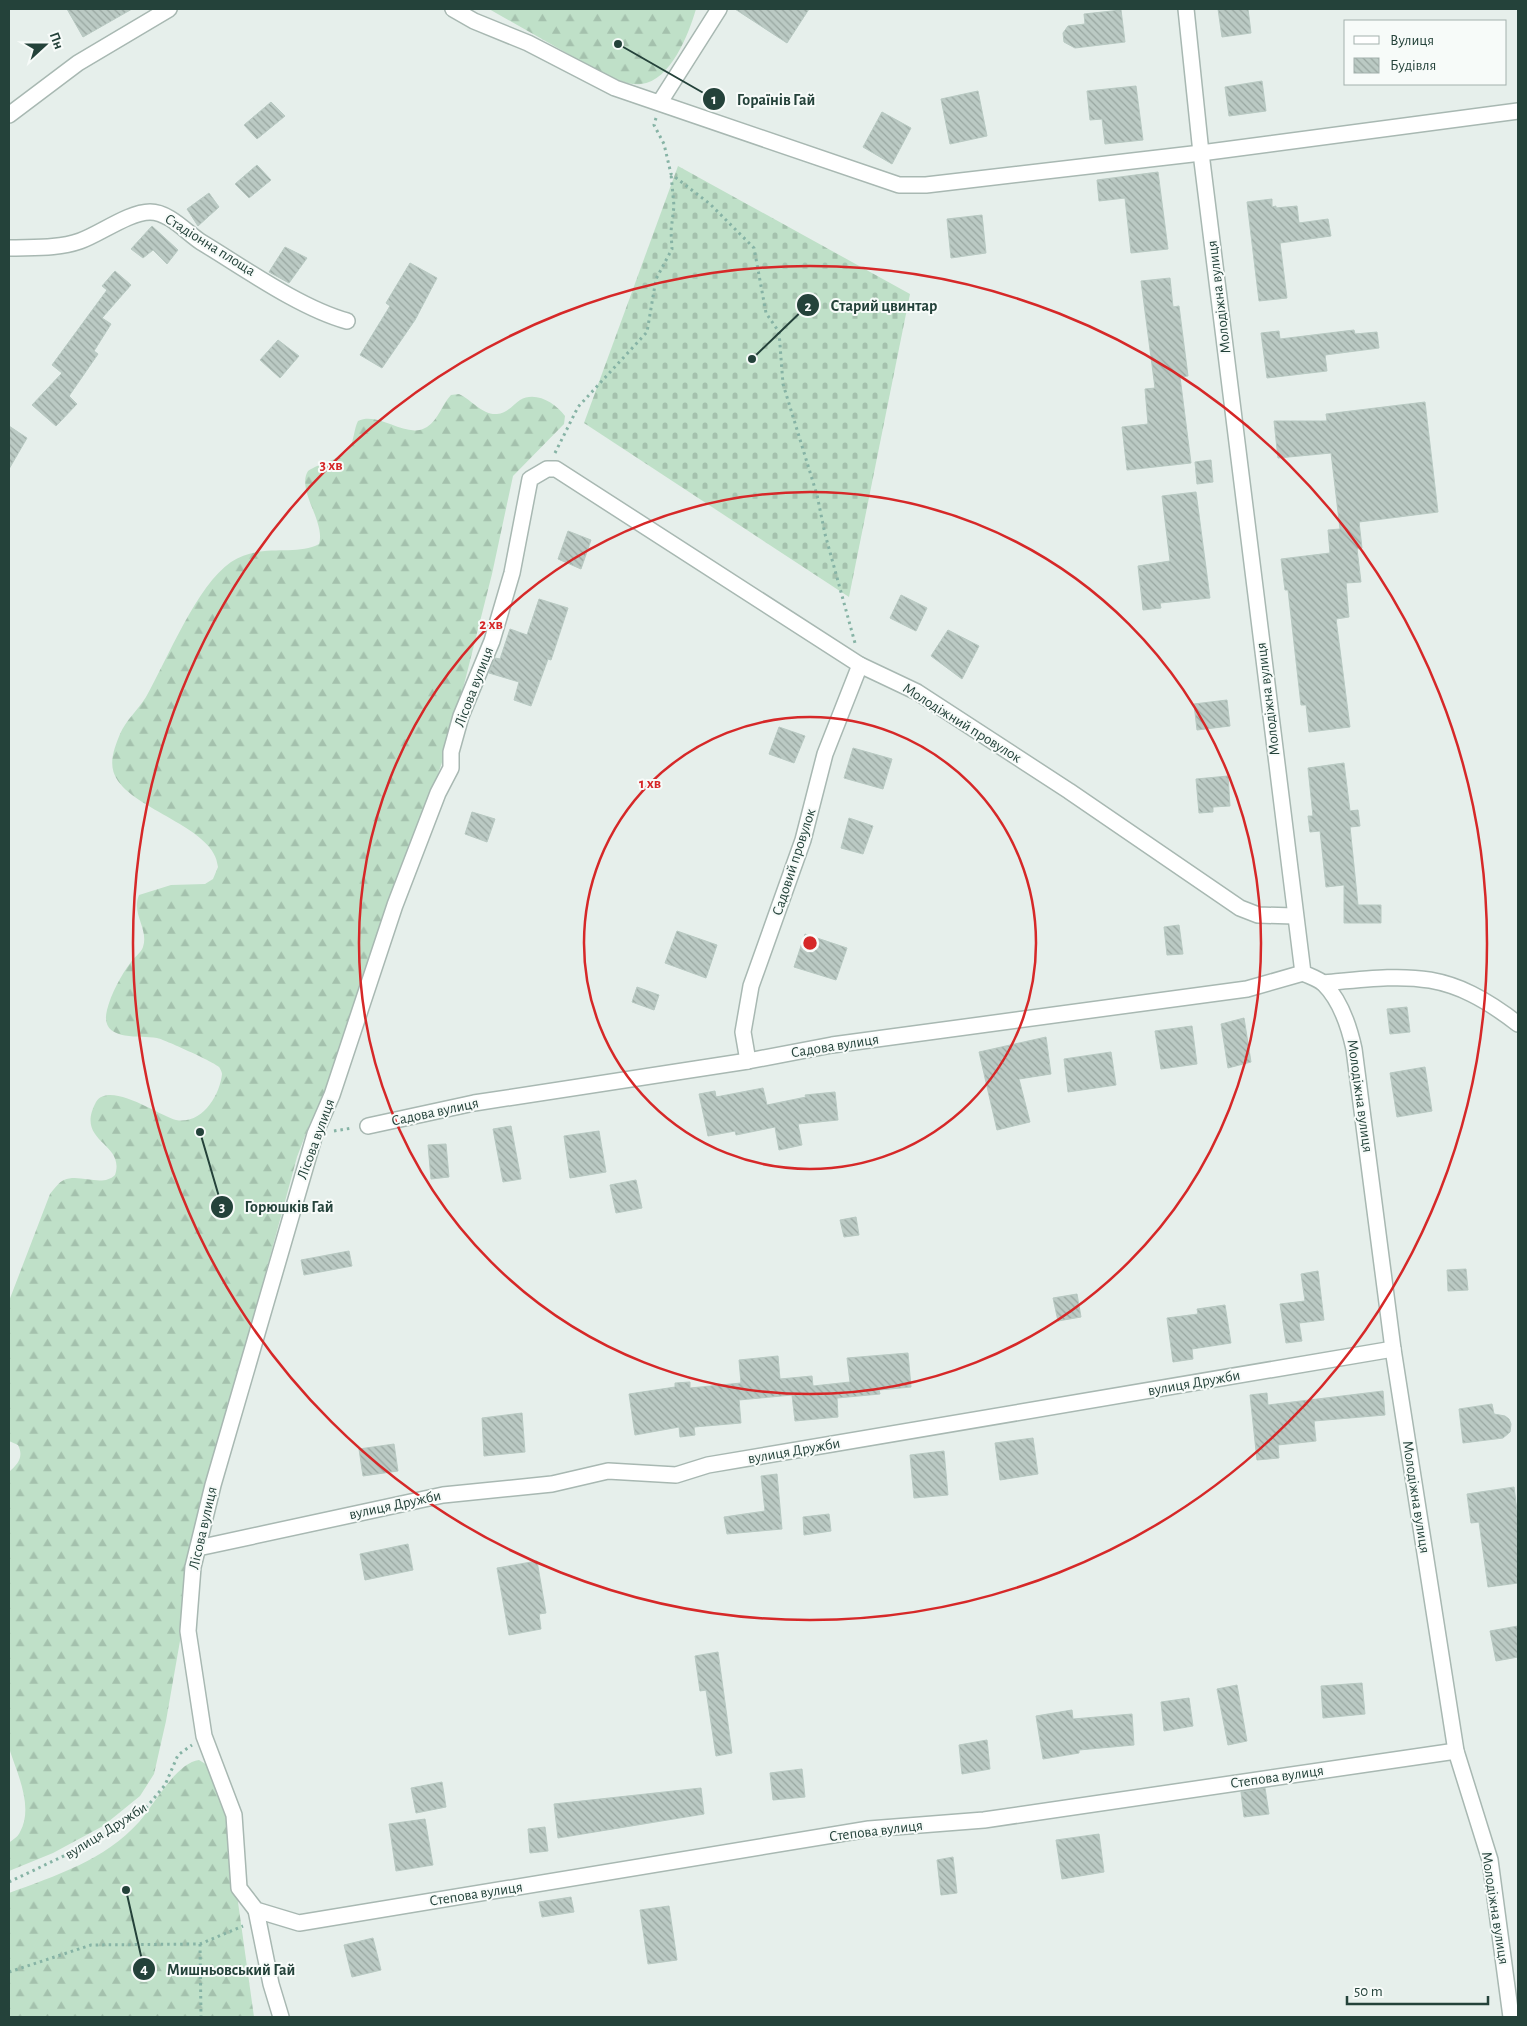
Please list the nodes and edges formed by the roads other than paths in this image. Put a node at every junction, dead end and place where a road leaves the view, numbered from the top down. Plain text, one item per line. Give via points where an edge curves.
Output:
1 (168, 9) edge
2 (453, 9) edge
3 (719, 9) edge
4 (1186, 9) edge
5 (660, 102) junction
6 (1518, 111) edge
7 (9, 115) edge
8 (1201, 153) junction
9 (9, 248) edge
10 (347, 321) dead end
11 (552, 469) joint
12 (860, 665) junction
13 (1294, 916) junction
14 (1302, 973) junction
15 (1323, 983) junction
16 (1518, 1024) edge
17 (748, 1061) junction
18 (368, 1126) road end
19 (1393, 1349) junction
20 (198, 1548) junction
21 (1456, 1751) junction
22 (256, 1910) junction
23 (282, 2017) edge
24 (1511, 2017) edge

1 - 7 street via 78,64
2 - 5 street via 528,43 592,78
3 - 5 street
4 - 8 street, Молодіжна вулиця
5 - 8 street via 899,185 926,185
6 - 8 street
8 - 13 street, Молодіжна вулиця
9 - 10 street, Стадіонна площа via 70,244 135,215 159,213 312,308
11 - 12 street, Молодіжний провулок
11 - 20 street, Лісова вулиця via 530,479 512,573 492,641 460,716 450,768 395,905 332,1095 315,1134 213,1485
12 - 13 street, Молодіжний провулок via 918,692 1240,908 1258,915
12 - 17 street, Садовий провулок via 825,754 803,840 751,986 743,1032
13 - 14 street, Молодіжна вулиця
14 - 15 street
14 - 17 street, Садова вулиця via 1248,989 832,1045
15 - 16 street via 1385,977 1431,980 1473,993
15 - 19 street, Молодіжна вулиця via 1346,1020 1354,1049
17 - 18 street, Садова вулиця via 474,1103
19 - 20 street, вулиця Дружби via 708,1465 676,1475 608,1471 552,1484 443,1494
19 - 21 street, Молодіжна вулиця
20 - 22 street, Лісова вулиця via 193,1567 188,1630 204,1736 234,1815 239,1888
21 - 22 street, Степова вулиця via 984,1820 869,1829 298,1923
21 - 24 street, Молодіжна вулиця via 1490,1860
22 - 23 street via 271,1984

